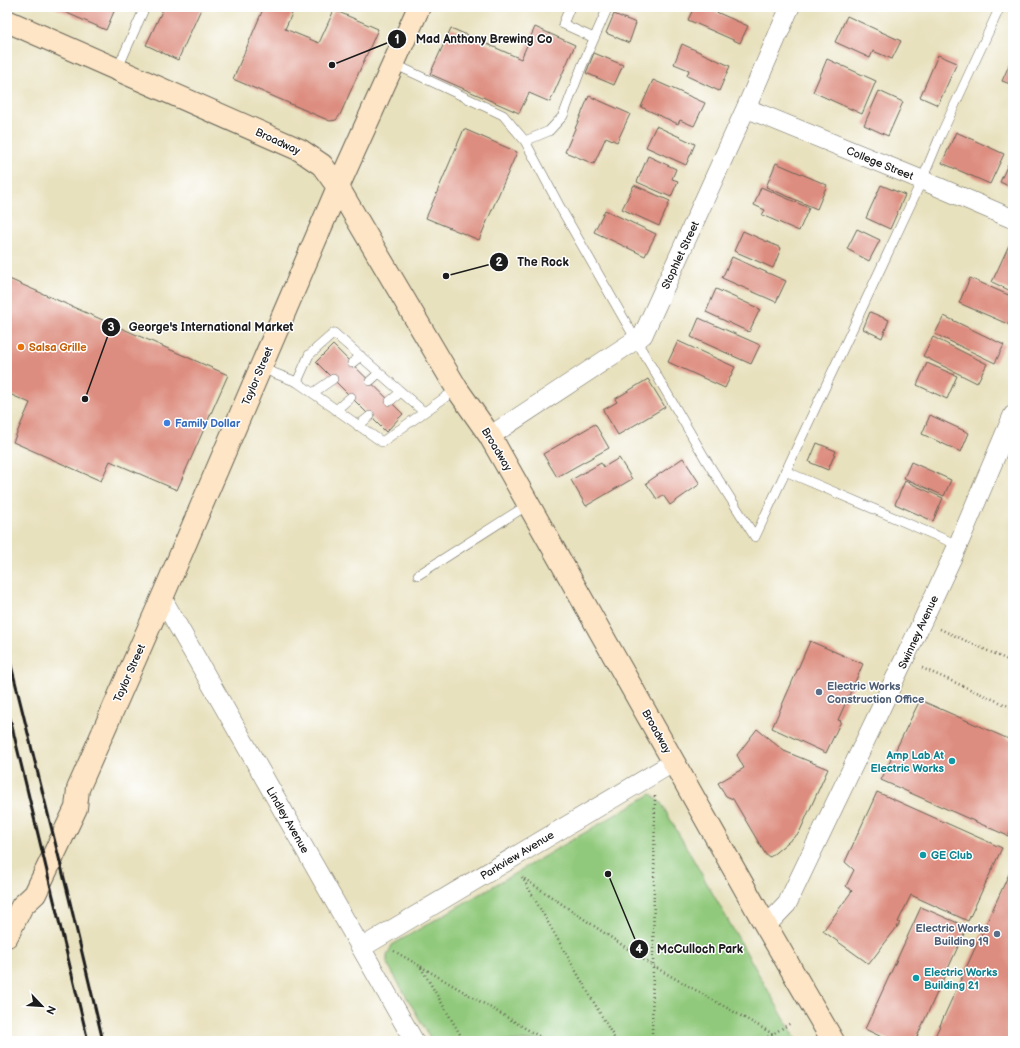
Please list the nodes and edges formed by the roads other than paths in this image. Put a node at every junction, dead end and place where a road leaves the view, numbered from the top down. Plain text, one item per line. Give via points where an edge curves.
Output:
1 (145, 7) edge
2 (419, 7) edge
3 (570, 7) edge
4 (608, 7) edge
5 (790, 7) edge
6 (1000, 7) edge
7 (7, 21) edge
8 (594, 38) junction
9 (394, 64) junction
10 (117, 70) junction
11 (746, 108) junction
12 (525, 141) junction
13 (922, 180) junction
14 (338, 187) junction
15 (1013, 219) edge
16 (636, 340) junction
17 (361, 356) junction
18 (352, 363) dead end
19 (260, 368) junction
20 (379, 373) junction
21 (333, 379) dead end
22 (370, 381) dead end
23 (297, 382) junction
24 (457, 389) junction
25 (401, 392) junction
26 (313, 393) junction
27 (352, 397) dead end
28 (390, 401) dead end
29 (336, 410) junction
30 (424, 412) junction
31 (1013, 415) edge
32 (370, 416) dead end
33 (358, 426) junction
34 (490, 436) junction
35 (785, 471) junction
36 (528, 504) junction
37 (958, 545) junction
38 (418, 575) dead end
39 (162, 598) junction
40 (674, 762) junction
41 (766, 926) junction
42 (7, 936) edge
43 (360, 948) junction
44 (414, 1041) edge
45 (833, 1041) edge

1 - 10 lane
2 - 9 main road, Taylor Street
3 - 8 lane via 563,24
4 - 8 lane
5 - 11 street, Stophlet Street
6 - 13 lane
7 - 10 main road, Broadway
8 - 12 lane via 563,116 549,131
9 - 12 lane via 503,115
9 - 14 main road, Taylor Street
10 - 14 main road, Broadway via 300,150 322,165
11 - 13 street, College Street
11 - 16 street, Stophlet Street via 643,335
12 - 16 lane
13 - 15 street, College Street
13 - 35 lane
14 - 19 main road, Taylor Street
14 - 24 main road, Broadway
16 - 34 street, Stophlet Street
16 - 35 lane via 706,460 755,537
17 - 18 lane
17 - 20 lane
17 - 23 lane via 334,333 309,355
19 - 23 lane
19 - 39 main road, Taylor Street
20 - 22 lane
20 - 25 lane
21 - 26 lane
23 - 26 lane
24 - 30 lane
24 - 34 main road, Broadway
25 - 28 lane
25 - 30 lane
26 - 29 lane
27 - 29 lane
29 - 33 lane
30 - 33 lane via 382,442
31 - 37 street, Swinney Avenue
32 - 33 lane
34 - 36 main road, Broadway
35 - 37 lane
36 - 38 lane
36 - 40 main road, Broadway
37 - 41 street, Swinney Avenue via 787,904
39 - 42 main road, Taylor Street via 78,790 64,802 22,887 22,906
39 - 43 street, Lindley Avenue
40 - 41 main road, Broadway
40 - 43 street, Parkview Avenue
41 - 45 main road, Broadway
43 - 44 street, Lindley Avenue

